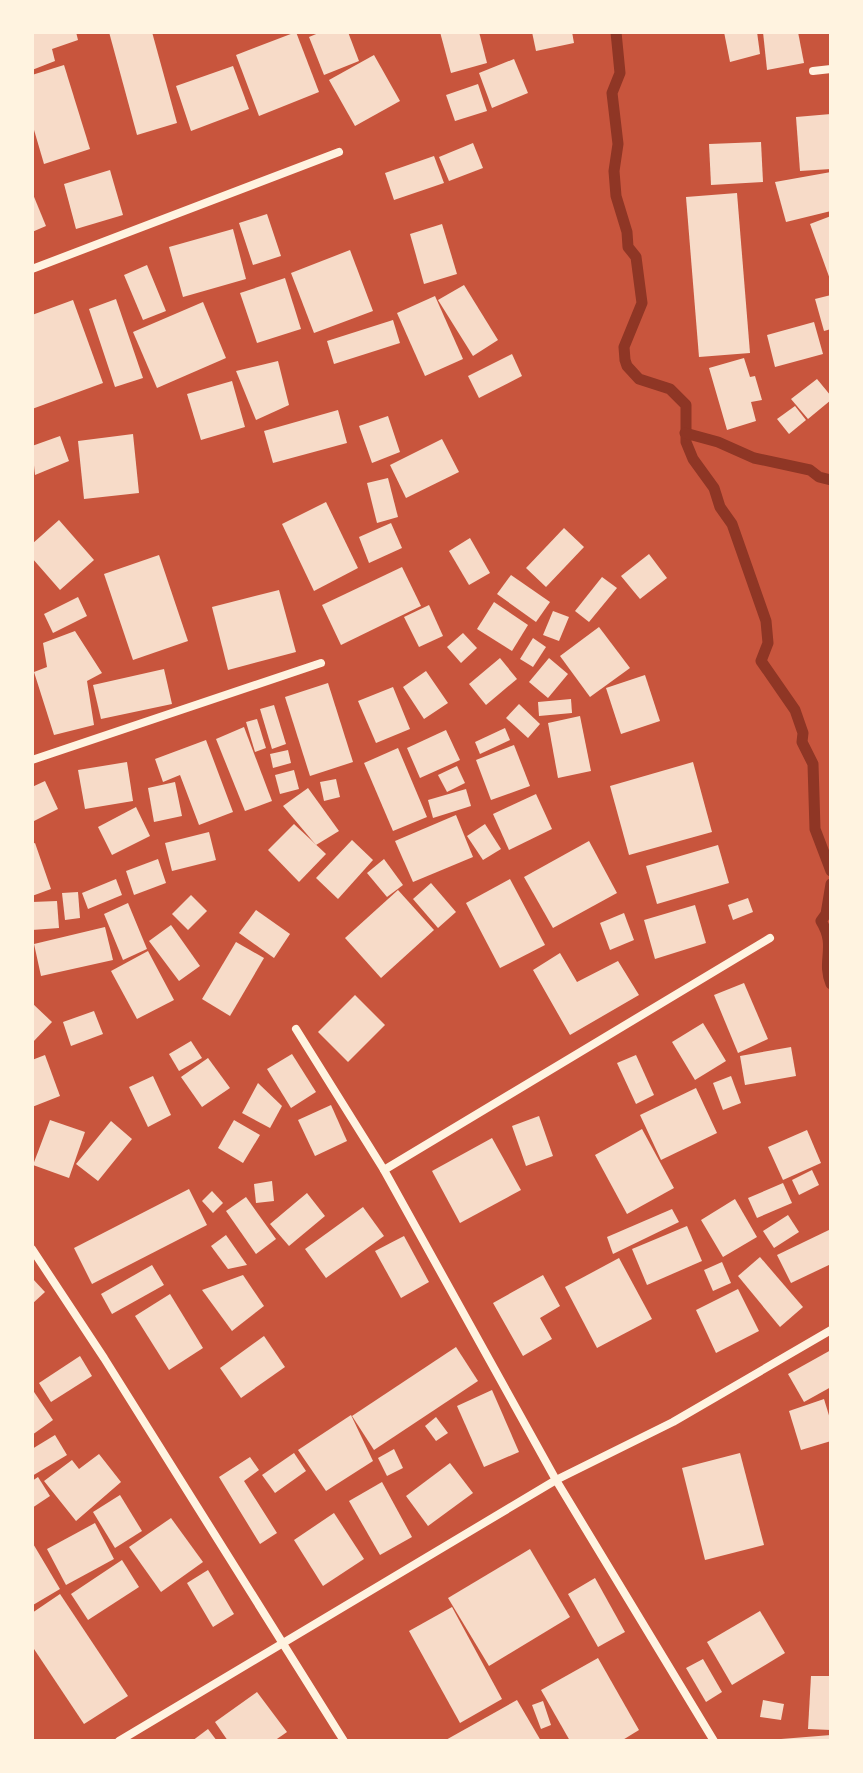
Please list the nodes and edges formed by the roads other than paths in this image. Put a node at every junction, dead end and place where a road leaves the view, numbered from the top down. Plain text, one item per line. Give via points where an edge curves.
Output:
1 (831, 69) edge
2 (813, 71) dead end
3 (339, 152) dead end
4 (32, 269) edge
5 (321, 663) dead end
6 (32, 760) edge
7 (770, 938) dead end
8 (296, 1029) dead end
9 (384, 1170) junction
10 (32, 1249) edge
11 (831, 1330) edge
12 (556, 1480) junction
13 (284, 1642) junction
14 (119, 1741) edge
15 (344, 1741) edge
16 (714, 1741) edge

1 - 2 street
3 - 4 street
5 - 6 street
7 - 9 street
8 - 9 street
9 - 12 street
10 - 13 street
11 - 12 street via 673,1422
12 - 13 street
12 - 16 street
13 - 14 street
13 - 15 street

